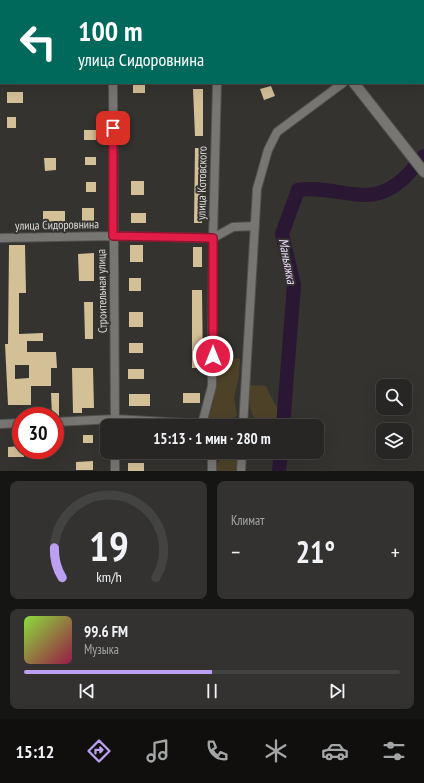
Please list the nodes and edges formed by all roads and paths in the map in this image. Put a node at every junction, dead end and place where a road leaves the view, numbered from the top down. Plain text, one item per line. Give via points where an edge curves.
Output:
1 (113, 84) edge
2 (217, 84) edge
3 (342, 84) edge
4 (355, 84) edge
5 (424, 172) edge
6 (255, 226) junction
7 (113, 236) junction
8 (0, 238) edge
9 (213, 238) junction
10 (115, 419) edge
11 (204, 419) edge
12 (243, 419) edge
13 (64, 422) edge
14 (12, 423) edge
15 (100, 423) edge
16 (0, 424) edge
17 (115, 459) edge
18 (212, 459) edge
19 (242, 459) edge
20 (114, 471) edge
21 (212, 471) edge
22 (241, 471) edge

1 - 7 street, Строительная улица
2 - 9 street, улица Котовского
3 - 6 street via 277,132 268,150 258,189
4 - 5 street
6 - 9 street, улица Сидоровнина via 233,227
6 - 12 street
7 - 8 street, улица Сидоровнина
7 - 9 street, улица Сидоровнина
7 - 10 street, Строительная улица
9 - 11 street, улица Котовского via 212,386
13 - 15 street
14 - 16 street
17 - 20 street
18 - 21 street
19 - 22 street

